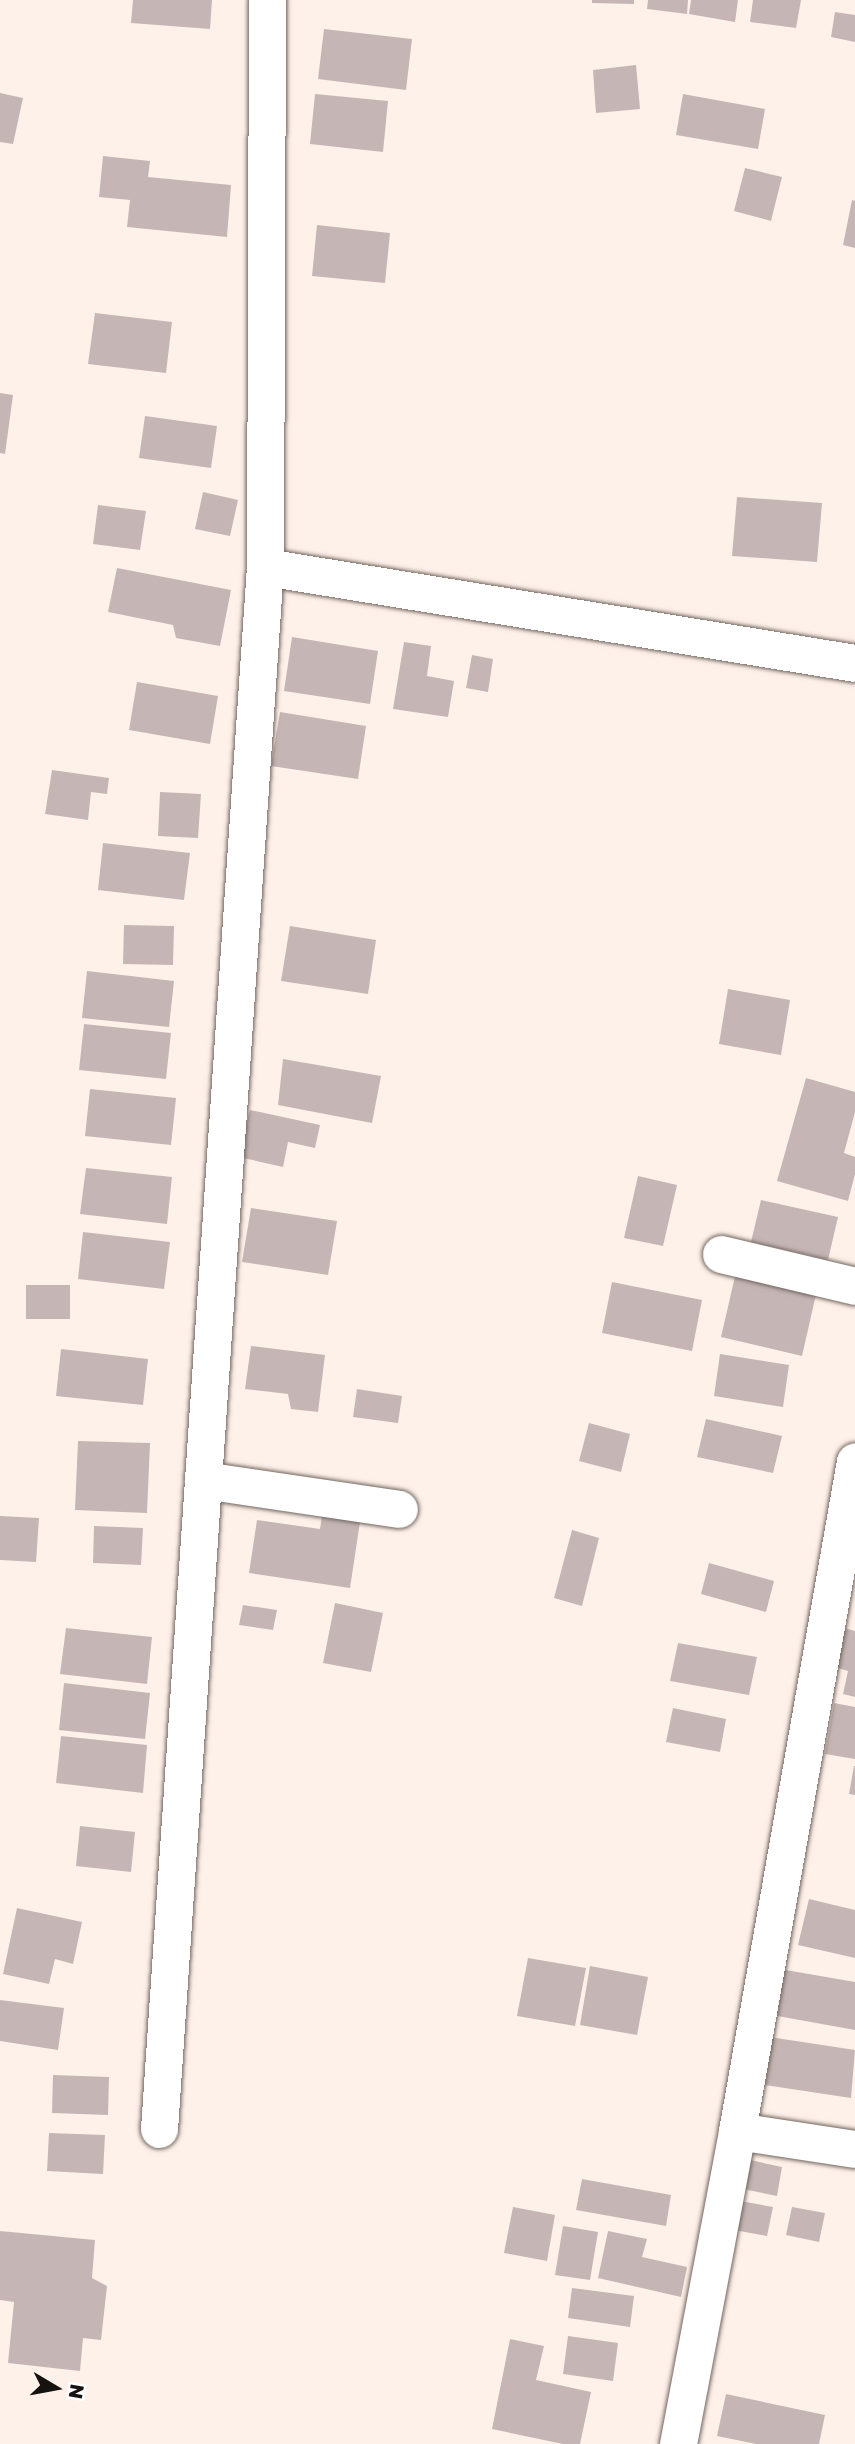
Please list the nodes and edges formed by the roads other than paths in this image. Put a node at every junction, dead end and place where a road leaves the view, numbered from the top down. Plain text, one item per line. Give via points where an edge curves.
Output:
1 (267, 0) edge
2 (265, 567) junction
3 (855, 663) edge
4 (721, 1254) dead end
5 (855, 1286) edge
6 (855, 1461) edge
7 (202, 1480) junction
8 (399, 1509) dead end
9 (159, 2129) dead end
10 (737, 2131) junction
11 (855, 2149) edge
12 (678, 2444) edge

1 - 2 street
2 - 3 street
2 - 7 street
4 - 5 street
6 - 10 street
7 - 8 street
7 - 9 street
10 - 11 street
10 - 12 street

